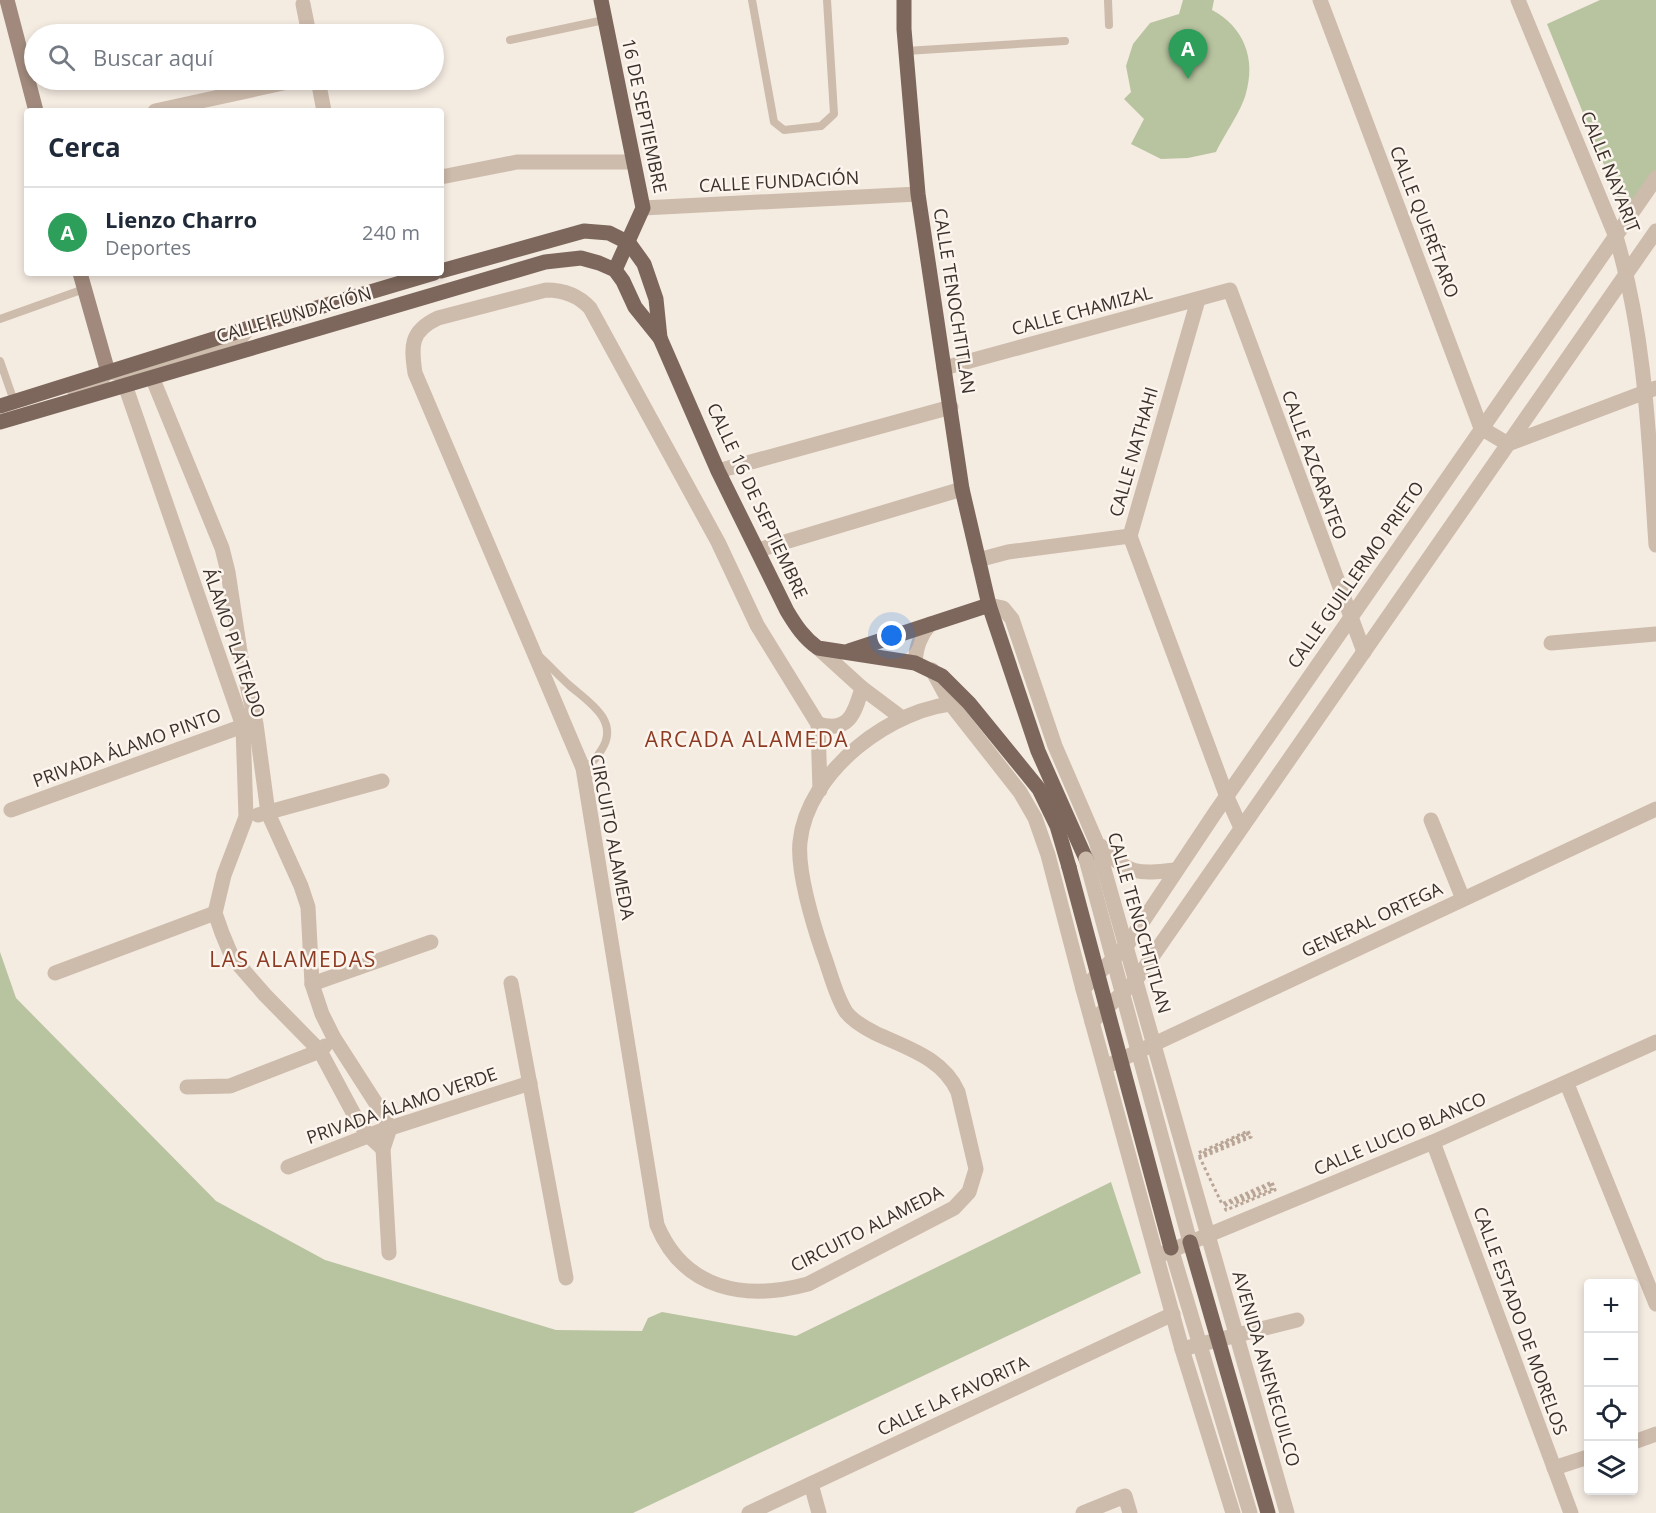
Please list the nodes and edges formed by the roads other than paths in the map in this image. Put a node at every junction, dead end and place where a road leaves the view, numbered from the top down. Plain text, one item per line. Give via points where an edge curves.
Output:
1 (7, 0) edge
2 (601, 0) edge
3 (752, 0) edge
4 (827, 0) edge
5 (904, 0) edge
6 (1108, 0) edge
7 (1320, 0) edge
8 (1518, 0) edge
9 (303, 4) dead end
10 (604, 20) junction
11 (307, 24) edge
12 (1109, 25) dead end
13 (510, 40) dead end
14 (1065, 41) dead end
15 (906, 51) junction
16 (24, 65) edge
17 (31, 90) edge
18 (251, 90) edge
19 (320, 90) edge
20 (35, 108) edge
21 (169, 108) edge
22 (323, 108) edge
23 (633, 162) junction
24 (444, 176) edge
25 (1656, 178) edge
26 (918, 194) junction
27 (643, 208) junction
28 (1656, 231) edge
29 (1616, 237) junction
30 (629, 243) junction
31 (444, 270) edge
32 (615, 270) junction
33 (1627, 273) junction
34 (81, 276) edge
35 (424, 276) edge
36 (84, 289) junction
37 (1230, 290) joint
38 (1198, 300) junction
39 (0, 319) edge
40 (249, 328) junction
41 (660, 338) junction
42 (0, 361) edge
43 (944, 368) junction
44 (108, 372) junction
45 (147, 375) junction
46 (125, 385) junction
47 (1651, 390) edge
48 (7, 404) edge
49 (951, 407) junction
50 (27, 414) junction
51 (0, 422) edge
52 (1481, 428) junction
53 (1508, 444) junction
54 (718, 471) junction
55 (963, 489) junction
56 (1131, 536) junction
57 (1656, 545) edge
58 (758, 550) junction
59 (978, 560) junction
60 (989, 605) junction
61 (1350, 618) junction
62 (930, 624) junction
63 (1656, 634) edge
64 (1551, 643) dead end
65 (818, 648) junction
66 (534, 650) junction
67 (846, 651) junction
68 (1364, 652) junction
69 (915, 663) junction
70 (932, 670) junction
71 (862, 688) junction
72 (969, 703) junction
73 (950, 704) junction
74 (902, 718) junction
75 (818, 724) junction
76 (249, 725) junction
77 (583, 768) junction
78 (382, 781) dead end
79 (820, 790) junction
80 (1227, 797) junction
81 (1656, 809) edge
82 (11, 810) dead end
83 (268, 813) junction
84 (246, 817) junction
85 (1431, 820) dead end
86 (1241, 828) junction
87 (1096, 841) junction
88 (1086, 859) joint
89 (1175, 870) junction
90 (1463, 899) junction
91 (215, 913) junction
92 (431, 942) dead end
93 (1127, 945) junction
94 (56, 973) dead end
95 (1136, 980) junction
96 (512, 983) dead end
97 (312, 984) junction
98 (1083, 989) junction
99 (1092, 1022) junction
100 (334, 1038) junction
101 (1656, 1042) edge
102 (1153, 1045) junction
103 (320, 1051) junction
104 (1105, 1067) junction
105 (530, 1083) junction
106 (1567, 1084) junction
107 (187, 1087) dead end
108 (390, 1128) junction
109 (369, 1136) junction
110 (1433, 1142) junction
111 (383, 1149) junction
112 (288, 1167) dead end
113 (1208, 1236) junction
114 (1190, 1242) joint
115 (1171, 1248) joint
116 (389, 1253) dead end
117 (1157, 1256) junction
118 (566, 1278) dead end
119 (1656, 1304) edge
120 (1173, 1314) junction
121 (1297, 1320) dead end
122 (1236, 1336) junction
123 (1182, 1349) junction
124 (1656, 1434) edge
125 (1637, 1441) edge
126 (1584, 1457) edge
127 (1554, 1468) junction
128 (811, 1484) junction
129 (749, 1513) edge
130 (819, 1513) edge
131 (1083, 1513) edge
132 (1130, 1513) edge
133 (1233, 1513) edge
134 (1250, 1513) edge
135 (1268, 1513) edge
136 (1287, 1513) edge
137 (1571, 1513) edge

1 - 16 main road
2 - 10 main road, 16 DE SEPTIEMBRE
3 - 4 lane via 774,122 784,130 821,126 834,114
5 - 15 main road, CALLE TENOCHTITLAN
6 - 12 lane
7 - 52 street, CALLE QUERÉTARO
8 - 29 street, CALLE NAYARIT
9 - 11 street
10 - 13 lane
10 - 23 main road, 16 DE SEPTIEMBRE
14 - 15 lane
15 - 26 main road, CALLE TENOCHTITLAN
17 - 20 main road
18 - 21 street
19 - 22 street
23 - 24 street via 517,162
23 - 27 main road, 16 DE SEPTIEMBRE
25 - 29 street, CALLE GUILLERMO PRIETO
26 - 27 street, CALLE FUNDACIÓN
26 - 43 main road, CALLE TENOCHTITLAN
27 - 30 main road, 16 DE SEPTIEMBRE
28 - 33 street
29 - 33 street, CALLE NAYARIT
29 - 52 street, CALLE GUILLERMO PRIETO
30 - 31 main road via 609,233 584,231
30 - 32 main road, 16 DE SEPTIEMBRE
30 - 41 main road via 644,264 656,299
32 - 41 main road via 635,307
32 - 45 main road, CALLE FUNDACIÓN via 581,258 545,262
33 - 47 street, CALLE NAYARIT
33 - 53 street
34 - 36 main road
35 - 40 main road, CALLE FUNDACIÓN
36 - 39 lane
36 - 44 main road
37 - 38 street, CALLE CHAMIZAL
37 - 61 street, CALLE AZCARATEO
38 - 43 street, CALLE CHAMIZAL
38 - 56 street, CALLE NATHAHI
40 - 44 main road, CALLE FUNDACIÓN
40 - 45 street via 238,341 152,368
41 - 54 main road, CALLE 16 DE SEPTIEMBRE
42 - 48 lane
43 - 49 main road, CALLE TENOCHTITLAN
44 - 45 street
44 - 48 main road, CALLE FUNDACIÓN
44 - 50 street via 94,387 31,408
45 - 46 main road, CALLE FUNDACIÓN
45 - 76 street, ÁLAMO PLATEADO via 222,548
46 - 50 main road, CALLE FUNDACIÓN
46 - 76 street, ÁLAMO PLATEADO
47 - 53 street
47 - 57 street, CALLE NAYARIT
49 - 54 street
49 - 55 main road, CALLE TENOCHTITLAN
50 - 51 main road, CALLE FUNDACIÓN
52 - 53 street
52 - 61 street, CALLE GUILLERMO PRIETO
53 - 68 street
54 - 58 main road, CALLE 16 DE SEPTIEMBRE
55 - 58 street
55 - 59 main road, CALLE TENOCHTITLAN
56 - 59 street, CALLE NATHAHI via 1008,552
56 - 80 street
58 - 65 main road, CALLE 16 DE SEPTIEMBRE via 798,629
59 - 60 main road, CALLE TENOCHTITLAN
60 - 62 main road
60 - 87 street, CALLE TENOCHTITLAN via 1003,608 1012,619 1055,746
60 - 88 main road, CALLE TENOCHTITLAN via 1038,751
61 - 68 street, CALLE AZCARATEO
61 - 80 street, CALLE GUILLERMO PRIETO
62 - 67 main road
62 - 69 street via 919,642
63 - 64 street
65 - 67 main road
65 - 71 street
66 - 75 street, CIRCUITO ALAMEDA via 415,374 413,343 419,331 438,318 531,293 558,290 580,298 598,321 718,542 757,625
66 - 77 street, CIRCUITO ALAMEDA
66 - 77 lane via 601,713 607,729 605,743 592,764
67 - 69 main road
68 - 86 street
69 - 70 main road
70 - 72 main road
70 - 73 street
71 - 74 street
71 - 75 street via 856,711 846,722 832,727
72 - 73 street, CIRCUITO ALAMEDA
72 - 115 main road, bridge via 1039,789 1057,826
73 - 74 street, CIRCUITO ALAMEDA
73 - 98 street via 1005,771 1035,818
74 - 79 street, CIRCUITO ALAMEDA via 861,743 841,761
75 - 79 street, CIRCUITO ALAMEDA
76 - 82 street, PRIVADA ÁLAMO PINTO
76 - 83 street, ÁLAMO PLATEADO
76 - 84 street, ÁLAMO PLATEADO
77 - 79 street, CIRCUITO ALAMEDA via 657,1225 674,1256 693,1274 730,1288 755,1292 808,1284 954,1208 969,1192 976,1169 953,1080 927,1057 867,1029 841,1003 818,940 799,856 806,815
78 - 83 street
80 - 86 street
80 - 89 street, CALLE GUILLERMO PRIETO
81 - 90 street, GENERAL ORTEGA
83 - 84 street
83 - 97 street, ÁLAMO PLATEADO via 308,908
84 - 91 street, ÁLAMO PLATEADO via 224,875
85 - 90 street
86 - 95 street
87 - 89 street via 1116,863 1144,873
87 - 93 street, CALLE TENOCHTITLAN
88 - 114 street, CALLE TENOCHTITLAN, bridge
89 - 93 street, CALLE GUILLERMO PRIETO
90 - 102 street, GENERAL ORTEGA
91 - 94 street
91 - 103 street via 232,957
92 - 97 street
93 - 95 street, CALLE TENOCHTITLAN
93 - 98 street, CALLE GUILLERMO PRIETO
95 - 99 street
95 - 102 street, CALLE TENOCHTITLAN
96 - 105 street
97 - 100 street, ÁLAMO PLATEADO
98 - 99 street
99 - 104 street
100 - 103 street
100 - 108 street, ÁLAMO PLATEADO
101 - 106 street, CALLE LUCIO BLANCO
102 - 104 street, GENERAL ORTEGA
102 - 113 street, CALLE TENOCHTITLAN
103 - 107 street via 230,1086
103 - 109 street
104 - 117 street
105 - 108 street, PRIVADA ÁLAMO VERDE
105 - 118 street
106 - 110 street, CALLE LUCIO BLANCO
106 - 119 street
108 - 109 street, PRIVADA ÁLAMO VERDE
108 - 111 street
109 - 111 street
109 - 112 street, PRIVADA ÁLAMO VERDE
110 - 113 street, CALLE LUCIO BLANCO
110 - 127 street, CALLE ESTADO DE MORELOS
111 - 116 street
113 - 117 street, CALLE LUCIO BLANCO
113 - 122 street, AVENIDA ANENECUILCO
114 - 135 main road, AVENIDA ANENECUILCO, bridge
115 - 134 street, bridge
117 - 120 street
120 - 123 street
120 - 128 street, CALLE LA FAVORITA
121 - 122 street
122 - 123 street
122 - 136 street, AVENIDA ANENECUILCO
123 - 133 street
124 - 125 street
126 - 127 street
127 - 137 street, CALLE ESTADO DE MORELOS
128 - 129 street, CALLE LA FAVORITA
128 - 130 street
131 - 132 street via 1125,1496

